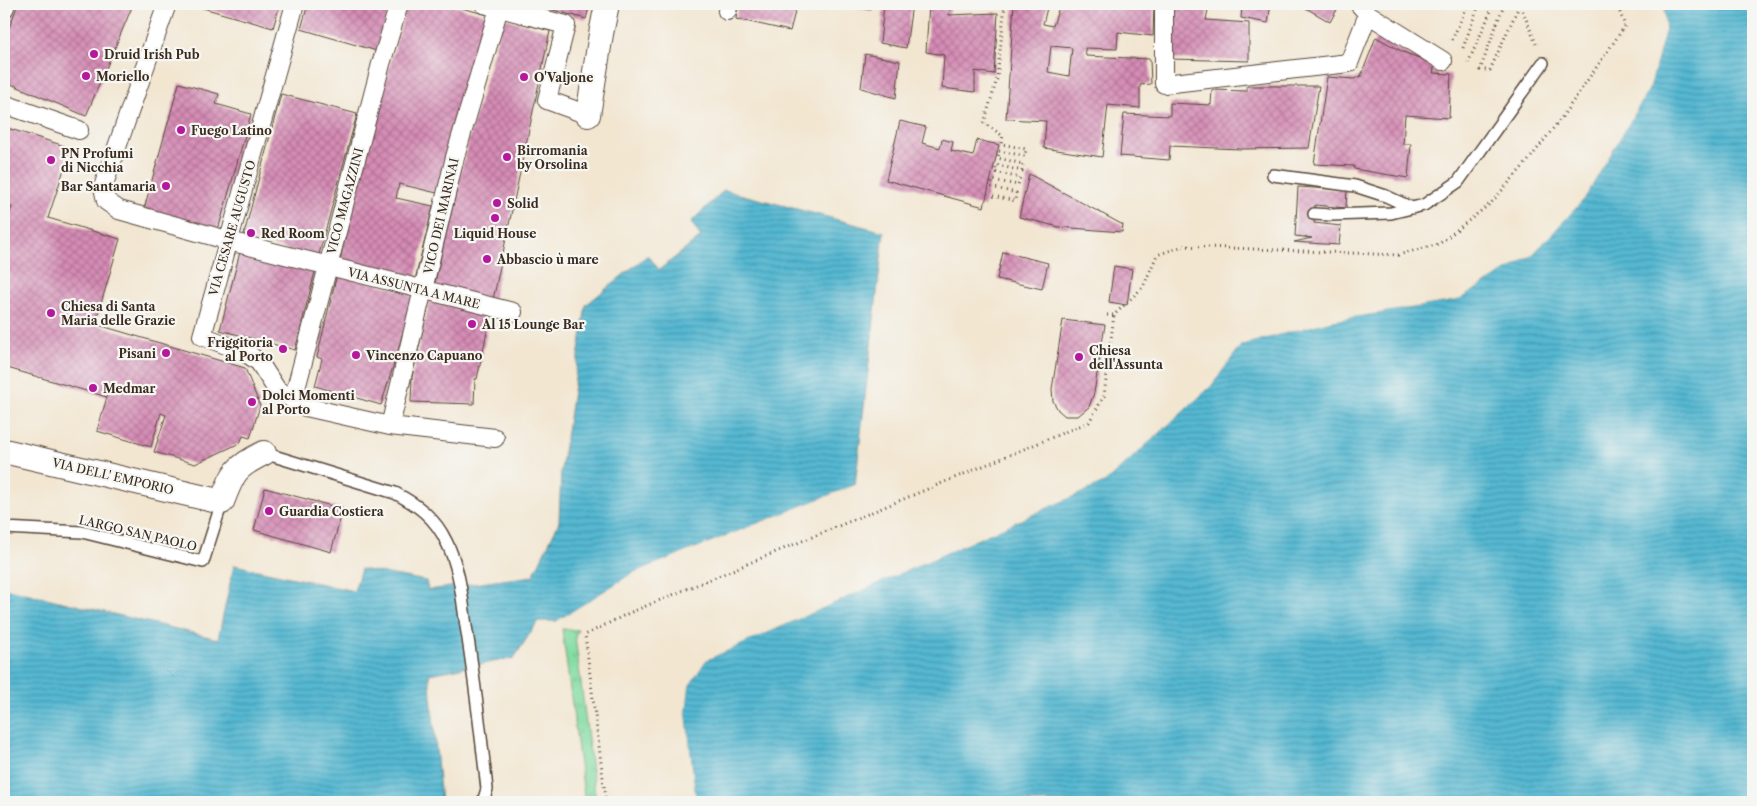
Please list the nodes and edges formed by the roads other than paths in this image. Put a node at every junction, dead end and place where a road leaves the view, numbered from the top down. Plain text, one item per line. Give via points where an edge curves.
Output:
1 (6, 4) edge
2 (167, 4) edge
3 (295, 4) edge
4 (399, 4) edge
5 (607, 4) edge
6 (1164, 4) edge
7 (491, 6) edge
8 (4, 9) edge
9 (1363, 9) edge
10 (1443, 61) road end
11 (1543, 63) road end
12 (4, 104) edge
13 (588, 115) joint
14 (78, 130) dead end
15 (1272, 175) dead end
16 (1412, 208) junction
17 (1314, 214) dead end
18 (228, 240) junction
19 (328, 266) junction
20 (424, 290) junction
21 (513, 312) dead end
22 (300, 403) junction
23 (390, 426) junction
24 (495, 438) dead end
25 (4, 450) edge
26 (264, 454) joint
27 (222, 502) junction
28 (4, 528) edge
29 (483, 802) edge

1 - 8 street
2 - 18 street, VIA ASSUNTA A MARE via 103,187 106,201 119,210
3 - 18 street, VIA CESARE AUGUSTO
4 - 19 street, VICO MAGAZZINI
5 - 13 street
6 - 9 street via 1164,84 1349,63
7 - 13 street via 566,25 547,100
7 - 20 street, VICO DEI MARINAI
9 - 10 street
11 - 16 lane via 1458,182 1424,205
12 - 14 street
15 - 16 lane via 1355,186
16 - 17 lane via 1391,212
18 - 19 street, VIA ASSUNTA A MARE
18 - 22 street, VIA CESARE AUGUSTO via 202,336 245,352 259,362 277,390
19 - 20 street, VIA ASSUNTA A MARE
19 - 22 street, VICO MAGAZZINI
20 - 21 street, VIA ASSUNTA A MARE
20 - 23 street, VICO DEI MARINAI
22 - 23 street
23 - 24 street
25 - 27 street, VIA DELL' EMPORIO
26 - 27 street via 250,460 232,476
26 - 29 lane via 395,493 426,512 437,526 457,568 487,789
27 - 28 lane, LARGO SAN PAOLO via 203,562 82,532

